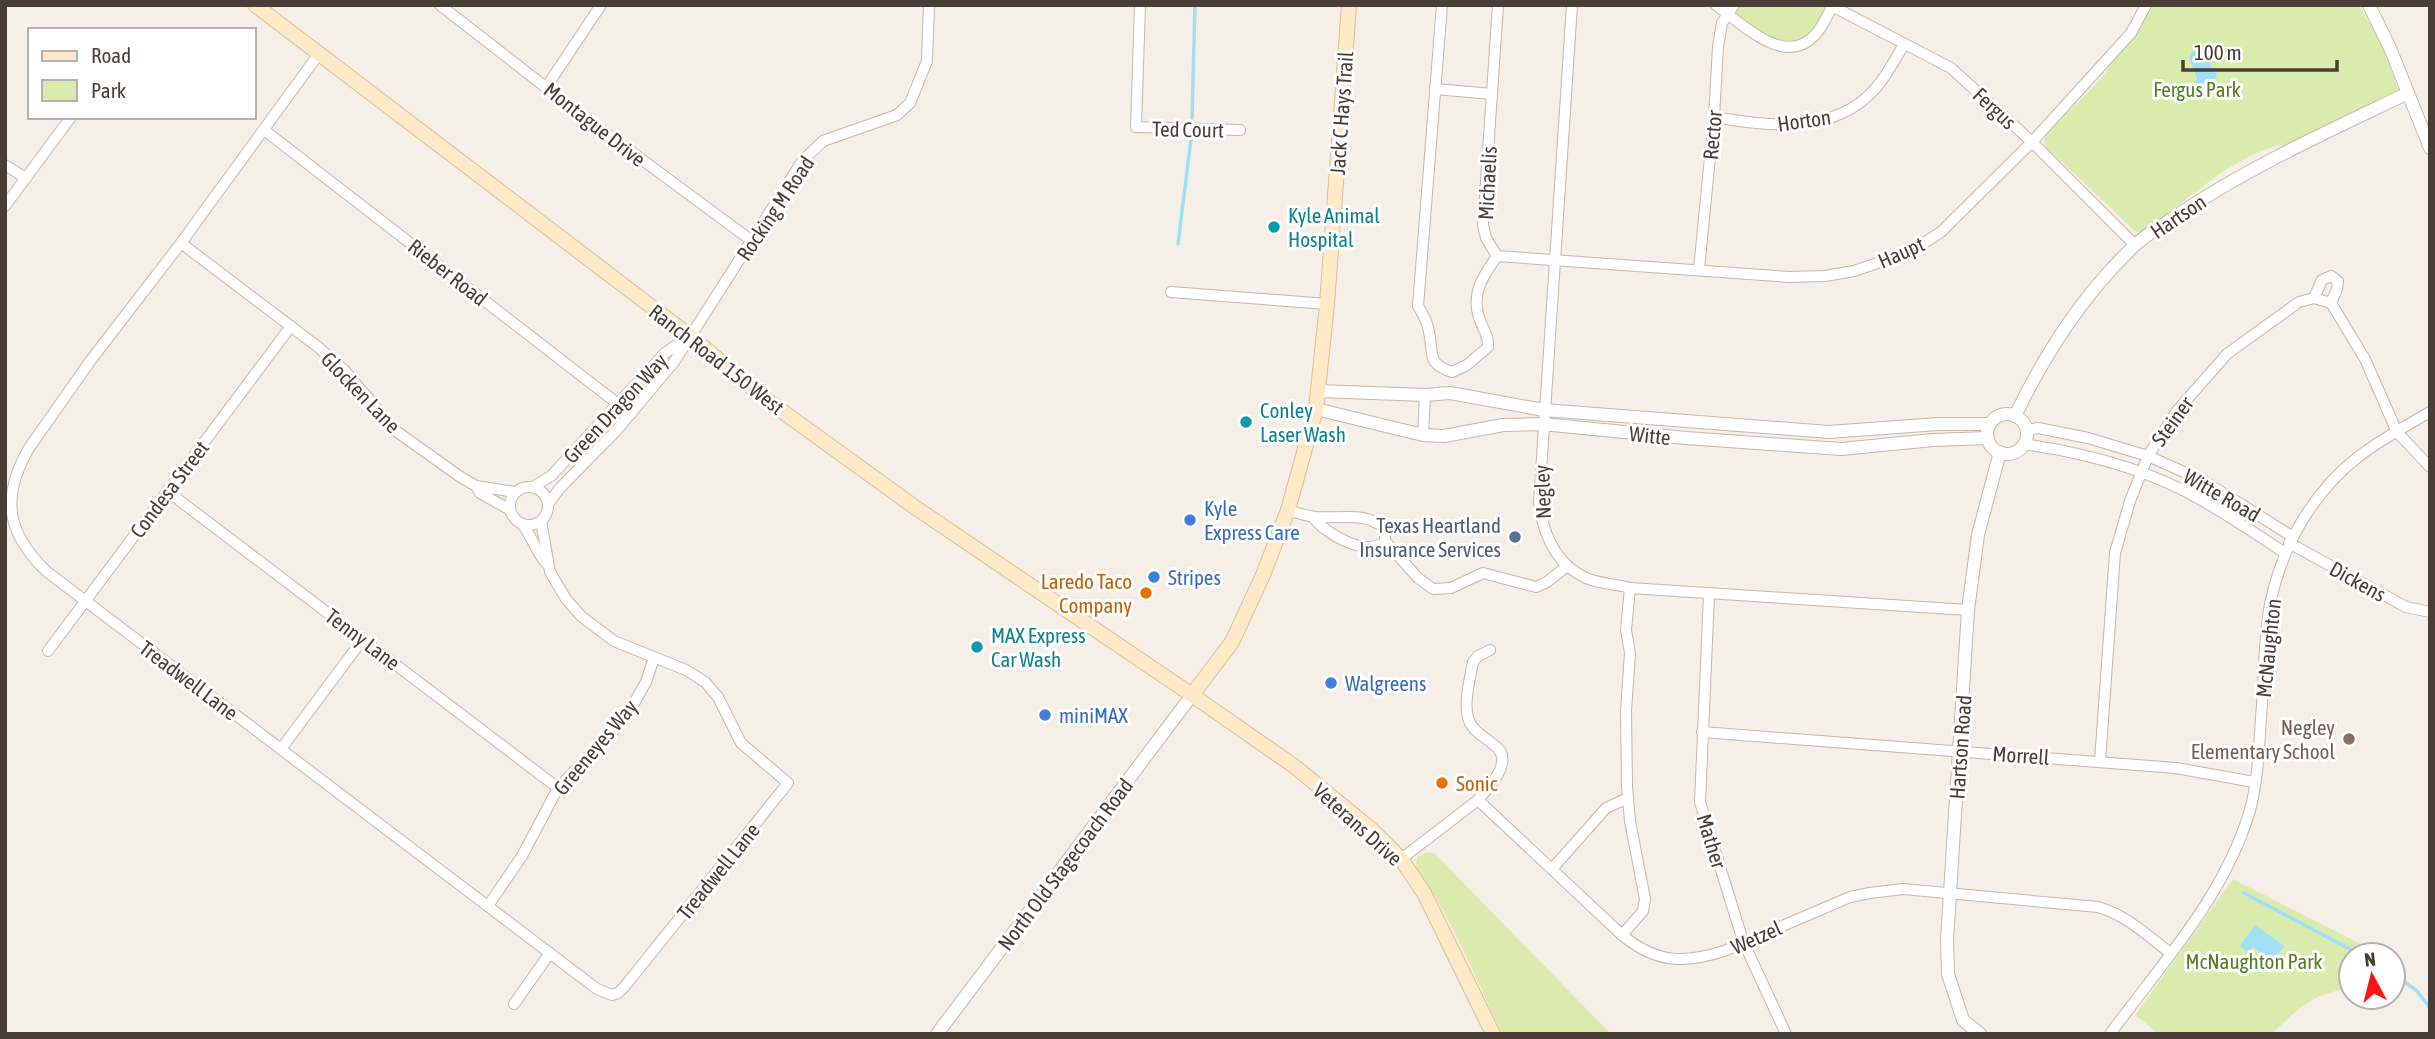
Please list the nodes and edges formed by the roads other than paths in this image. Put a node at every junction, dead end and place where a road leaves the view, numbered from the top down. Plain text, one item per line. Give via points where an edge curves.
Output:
1 (255, 5) edge
2 (440, 5) edge
3 (601, 5) edge
4 (929, 5) edge
5 (1140, 5) edge
6 (1349, 5) edge
7 (1442, 5) edge
8 (1498, 5) edge
9 (1573, 5) edge
10 (1716, 5) edge
11 (2146, 5) edge
12 (2369, 5) edge
13 (1831, 6) edge
14 (1731, 9) edge
15 (1904, 44) junction
16 (318, 55) junction
17 (547, 86) junction
18 (1435, 89) junction
19 (2408, 93) junction
20 (1492, 94) junction
21 (1714, 117) junction
22 (70, 119) edge
23 (264, 130) junction
24 (1240, 130) dead end
25 (2032, 142) junction
26 (2430, 148) edge
27 (5, 165) edge
28 (26, 178) junction
29 (5, 206) edge
30 (752, 241) junction
31 (181, 243) junction
32 (2135, 245) junction
33 (1497, 256) junction
34 (1555, 260) junction
35 (1699, 269) junction
36 (1171, 292) dead end
37 (2314, 299) junction
38 (2331, 303) junction
39 (1327, 304) junction
40 (291, 326) junction
41 (690, 336) junction
42 (1452, 372) junction
43 (1319, 391) junction
44 (1450, 393) junction
45 (1425, 394) junction
46 (619, 405) junction
47 (1316, 409) junction
48 (1544, 410) junction
49 (2430, 412) edge
50 (631, 414) junction
51 (2015, 416) junction
52 (1542, 424) junction
53 (1990, 424) junction
54 (1776, 428) junction
55 (1881, 429) junction
56 (2027, 430) junction
57 (2397, 432) junction
58 (1423, 435) junction
59 (1988, 438) junction
60 (1774, 444) junction
61 (2024, 444) junction
62 (1884, 445) junction
63 (2000, 452) junction
64 (2148, 456) junction
65 (2430, 467) edge
66 (2141, 474) junction
67 (476, 486) junction
68 (533, 487) junction
69 (167, 491) junction
70 (515, 492) junction
71 (548, 504) junction
72 (510, 510) junction
73 (1289, 510) junction
74 (1313, 517) junction
75 (541, 520) junction
76 (522, 524) junction
77 (1385, 541) junction
78 (2289, 544) junction
79 (546, 563) junction
80 (1567, 566) junction
81 (1630, 588) junction
82 (1709, 595) junction
83 (86, 601) junction
84 (1968, 610) junction
85 (2430, 612) edge
86 (363, 639) junction
87 (1490, 650) dead end
88 (48, 652) dead end
89 (654, 658) junction
90 (1192, 695) junction
91 (1702, 732) junction
92 (281, 749) junction
93 (1960, 750) junction
94 (2100, 761) junction
95 (2254, 782) junction
96 (558, 788) junction
97 (1628, 798) junction
98 (1478, 800) junction
99 (1401, 859) junction
100 (1552, 869) junction
101 (1951, 894) junction
102 (488, 906) junction
103 (1622, 935) junction
104 (1743, 941) junction
105 (550, 953) junction
106 (2170, 953) junction
107 (514, 1004) dead end
108 (937, 1034) edge
109 (1493, 1034) edge
110 (1786, 1034) edge
111 (1980, 1034) edge
112 (2110, 1034) edge

1 - 16 main road, Ranch Road 150 West
2 - 17 street, Montague Drive
3 - 17 street
4 - 30 street, Rocking M Road via 927,61 910,103 897,115 823,141 793,174
5 - 24 street, Ted Court via 1136,127
6 - 39 main road, Jack C Hays Trail
7 - 18 street
8 - 20 street, Michaelis
9 - 34 street, Negley
10 - 14 street
11 - 25 street, Haupt via 2131,33
12 - 19 street
13 - 14 street via 1815,35 1798,47 1768,42
13 - 15 street, Fergus
14 - 21 street, Rector via 1722,23 1718,47
15 - 21 street, Horton via 1874,91 1844,114 1815,122 1763,125
15 - 25 street, Fergus via 1951,68
16 - 23 street, Treadwell Lane
16 - 41 main road, Ranch Road 150 West
17 - 30 street, Montague Drive
18 - 20 street
18 - 42 street via 1418,306 1437,367
19 - 26 street
19 - 32 street, Hartson via 2255,167
20 - 33 street, Michaelis via 1483,225
21 - 35 street, Rector
22 - 28 street
23 - 31 street, Treadwell Lane
23 - 46 street, Rieber Road
25 - 32 street, Fergus
25 - 35 street, Haupt via 1941,232 1910,252 1825,276
27 - 28 street
28 - 29 street
30 - 41 street, Rocking M Road
31 - 40 street, Glocken Lane
31 - 83 street, Treadwell Lane via 91,360 29,448 14,480 13,516 28,553
32 - 51 street, Hartson via 2084,299 2035,374
33 - 34 street, Haupt
33 - 42 street via 1479,284 1478,315 1489,347
34 - 35 street, Haupt
34 - 48 street, Negley
36 - 39 street
37 - 38 street
37 - 38 street via 2322,280 2331,276 2338,281
37 - 64 street, Steiner via 2291,307 2227,354 2176,412
38 - 57 street via 2365,359
39 - 43 main road, Jack C Hays Trail
40 - 67 street, Glocken Lane via 344,370 396,430
40 - 69 street, Condesa Street
41 - 46 street, Green Dragon Way via 665,353
41 - 50 street, Green Dragon Way
41 - 90 main road, Ranch Road 150 West via 768,401 916,508
42 - 44 street
43 - 45 street, Witte
43 - 47 main road, Jack C Hays Trail
44 - 45 street, Witte
44 - 48 street, Witte
45 - 58 street
46 - 50 street, Rieber Road
46 - 68 street, Green Dragon Way via 551,476
47 - 58 street, Witte
47 - 73 main road, Jack C Hays Trail
48 - 52 street, Negley
48 - 54 street, Witte
49 - 57 street, McNaughton
50 - 71 street, Green Dragon Way
51 - 53 street via 1998,416
51 - 56 street
52 - 58 street, Witte
52 - 60 street, Witte
52 - 80 street, Negley via 1542,526
53 - 55 street, Witte
53 - 59 street
54 - 55 street, Witte
54 - 60 street
55 - 62 street
56 - 61 street
56 - 64 street, Witte Road via 2088,438
57 - 65 street
57 - 78 street, McNaughton via 2335,477
59 - 62 street, Witte
59 - 63 street
60 - 62 street, Witte via 1841,449
61 - 63 street via 2011,453
61 - 66 street, Witte Road via 2076,452
63 - 84 street, Hartson Road via 1978,534
64 - 66 street, Steiner
64 - 78 street, Witte Road via 2204,481
66 - 78 street, Witte Road
66 - 94 street, Steiner via 2115,553
67 - 70 street, Glocken Lane
67 - 72 street, Glocken Lane
68 - 70 street
68 - 71 street via 543,493
69 - 83 street, Condesa Street
69 - 86 street, Tenny Lane
70 - 72 street
71 - 75 street
72 - 76 street
73 - 74 street
73 - 90 main road, Jack C Hays Trail via 1232,642
74 - 77 street via 1325,531 1365,548 1379,547
74 - 77 street via 1377,521 1385,529
75 - 76 street
75 - 79 street
76 - 79 street
77 - 80 street via 1433,589 1451,588 1483,573 1536,587
78 - 85 street, Dickens via 2406,607
78 - 95 street, McNaughton via 2270,607
79 - 89 street via 582,617 614,641
80 - 81 street, Negley via 1588,579
81 - 82 street, Negley
81 - 97 street via 1626,630 1630,653
82 - 84 street, Negley
82 - 91 street, Mather
83 - 88 street, Condesa Street
83 - 92 street, Treadwell Lane
84 - 93 street, Hartson Road
86 - 92 street
86 - 96 street, Tenny Lane
87 - 98 street via 1473,662 1467,711 1475,730 1498,747 1503,758 1499,776
89 - 96 street, Greeneyes Way via 646,682 620,724
89 - 105 street, Treadwell Lane via 705,682 718,697 741,743 788,783 618,993 605,994
90 - 99 main road, Veterans Drive via 1294,766
90 - 108 street, North Old Stagecoach Road
91 - 93 street, Morrell
91 - 104 street, Mather via 1700,802
92 - 102 street, Treadwell Lane
93 - 94 street, Morrell
93 - 101 street, Hartson Road
94 - 95 street, Morrell
95 - 106 street, McNaughton via 2232,860 2201,914
96 - 102 street, Greeneyes Way via 522,856
97 - 100 street via 1606,808
97 - 103 street via 1645,899 1643,911
98 - 99 street
98 - 100 street, Wetzel
99 - 109 main road, Veterans Drive via 1424,893
100 - 103 street, Wetzel
101 - 104 street, Wetzel via 1903,890 1850,897
101 - 106 street, Wetzel via 2098,907 2132,923
101 - 111 street, Hartson Road via 1948,974 1963,1020
102 - 105 street, Treadwell Lane
103 - 104 street, Wetzel via 1639,949 1679,960 1702,958
104 - 110 street, Mather
105 - 107 street
106 - 112 street, McNaughton

